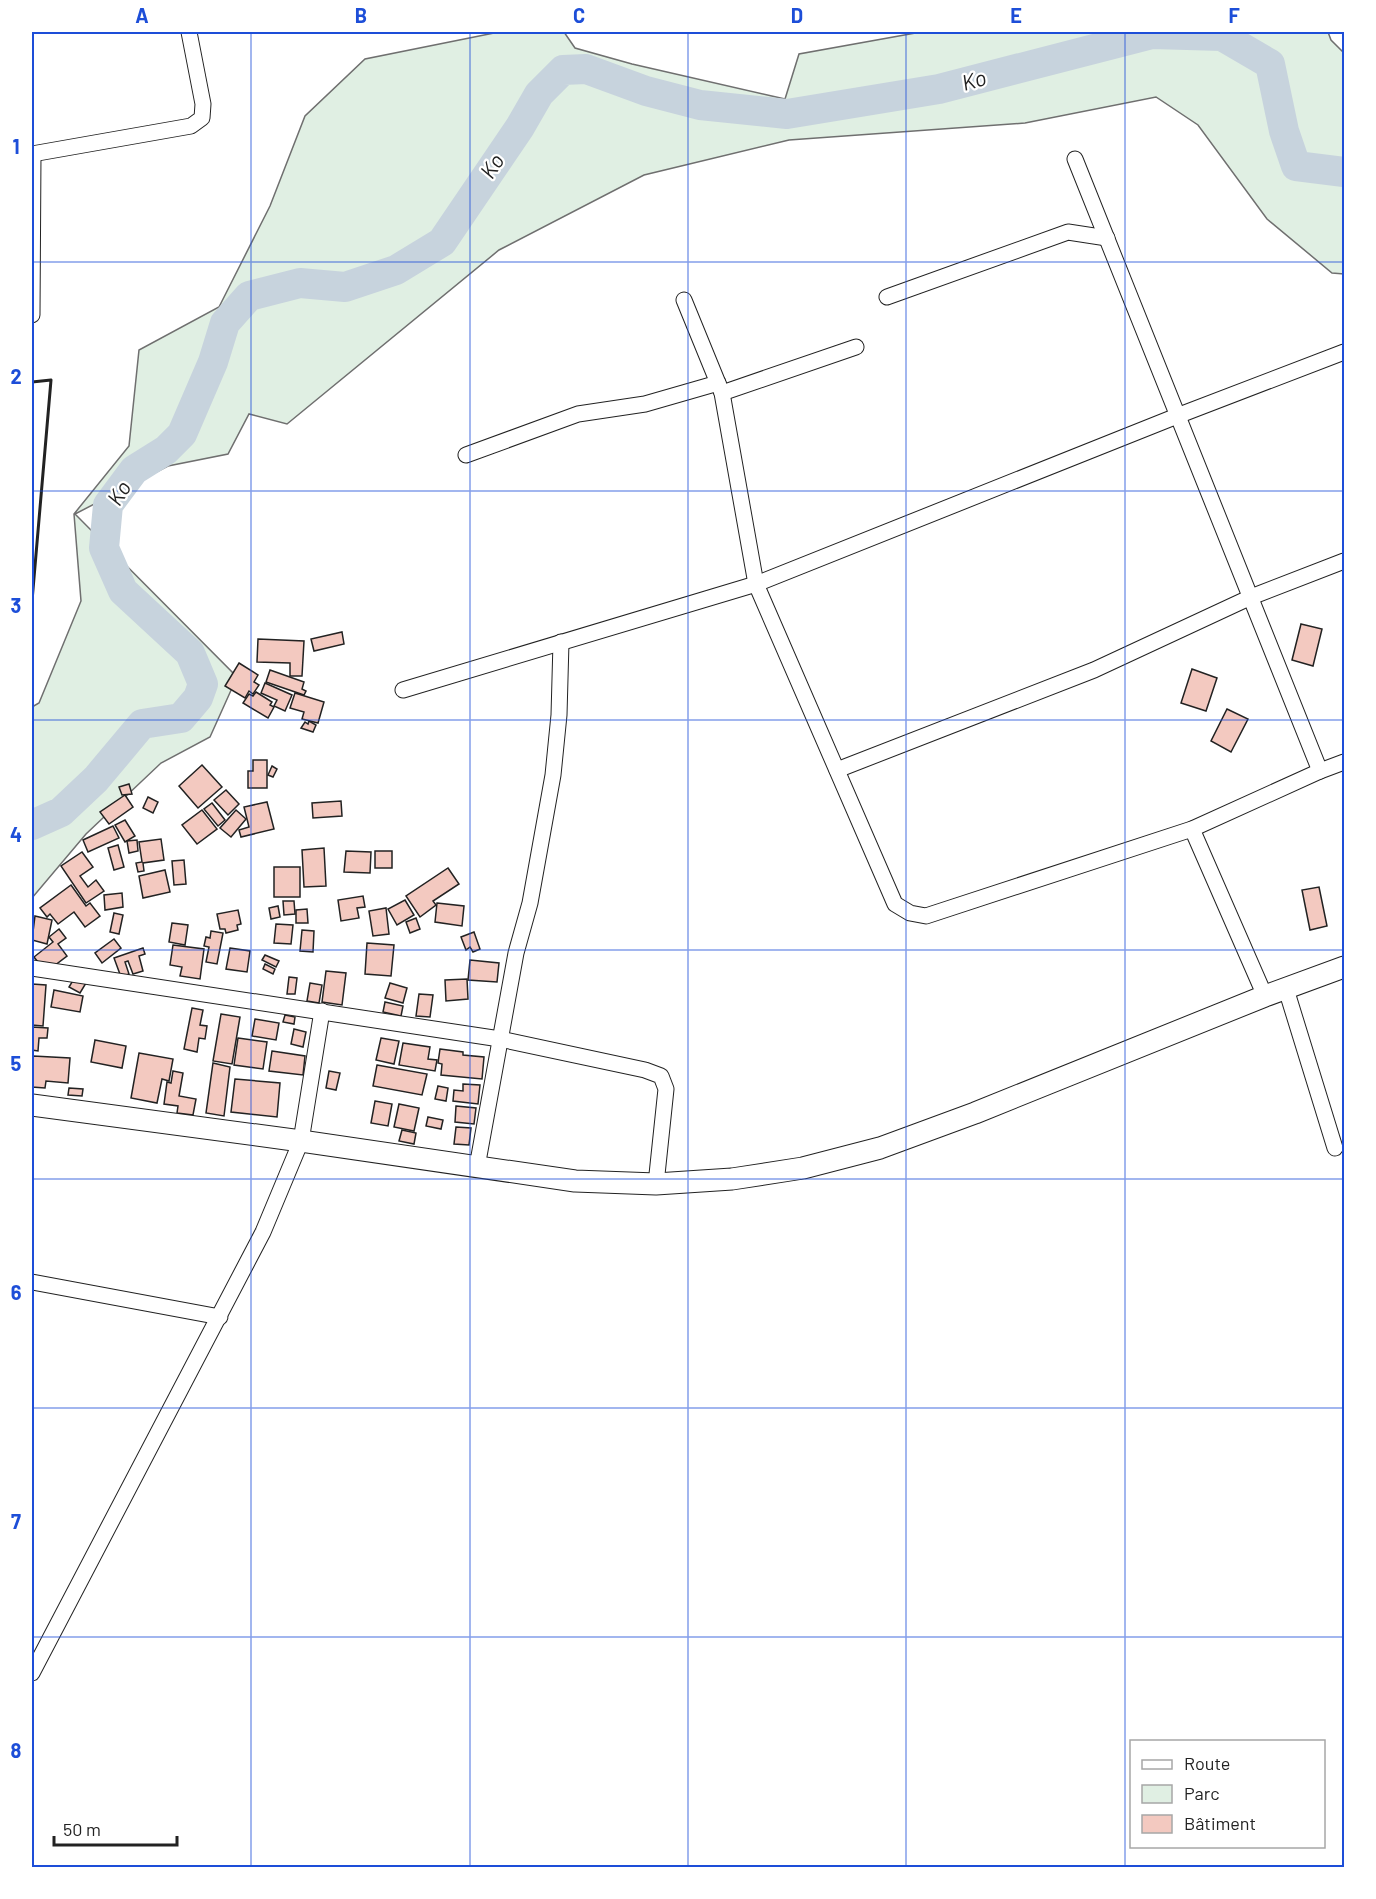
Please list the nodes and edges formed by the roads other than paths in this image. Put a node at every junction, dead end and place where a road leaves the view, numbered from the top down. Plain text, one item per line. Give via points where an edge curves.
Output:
1 (189, 32) edge
2 (32, 154) edge
3 (1075, 159) dead end
4 (1107, 238) junction
5 (886, 297) dead end
6 (684, 300) dead end
7 (32, 315) edge
8 (856, 347) dead end
9 (1344, 352) edge
10 (720, 388) junction
11 (1178, 416) junction
12 (466, 455) dead end
13 (1344, 561) edge
14 (756, 584) junction
15 (1251, 597) junction
16 (561, 642) junction
17 (403, 690) dead end
18 (1344, 762) edge
19 (837, 771) junction
20 (1320, 771) junction
21 (1192, 829) junction
22 (1344, 967) edge
23 (32, 968) edge
24 (1286, 988) junction
25 (1264, 996) junction
26 (322, 1011) junction
27 (500, 1039) junction
28 (32, 1105) edge
29 (301, 1141) junction
30 (1335, 1148) dead end
31 (477, 1167) junction
32 (656, 1184) junction
33 (32, 1282) edge
34 (220, 1317) junction
35 (32, 1673) edge

1 - 2 street via 203,104 202,118 191,126
2 - 7 street
3 - 4 street
4 - 5 street via 1068,232
4 - 11 street
6 - 10 street
8 - 10 street
9 - 11 street
10 - 12 street via 578,414
10 - 14 street
11 - 14 street
11 - 15 street
13 - 15 street
14 - 16 street
14 - 19 street
15 - 19 street via 1094,670
15 - 20 street
16 - 17 street
16 - 27 street via 553,775
18 - 20 street
19 - 21 street via 895,904 926,916
20 - 21 street
21 - 25 street
22 - 24 main road
23 - 26 street
24 - 25 main road
24 - 30 street
25 - 32 main road via 880,1148 803,1168 732,1179
26 - 27 street
26 - 29 street
27 - 31 street
27 - 32 street via 661,1076 666,1089
28 - 29 main road
29 - 31 main road
29 - 34 street via 263,1232
31 - 32 main road via 575,1181
33 - 34 street
34 - 35 street

